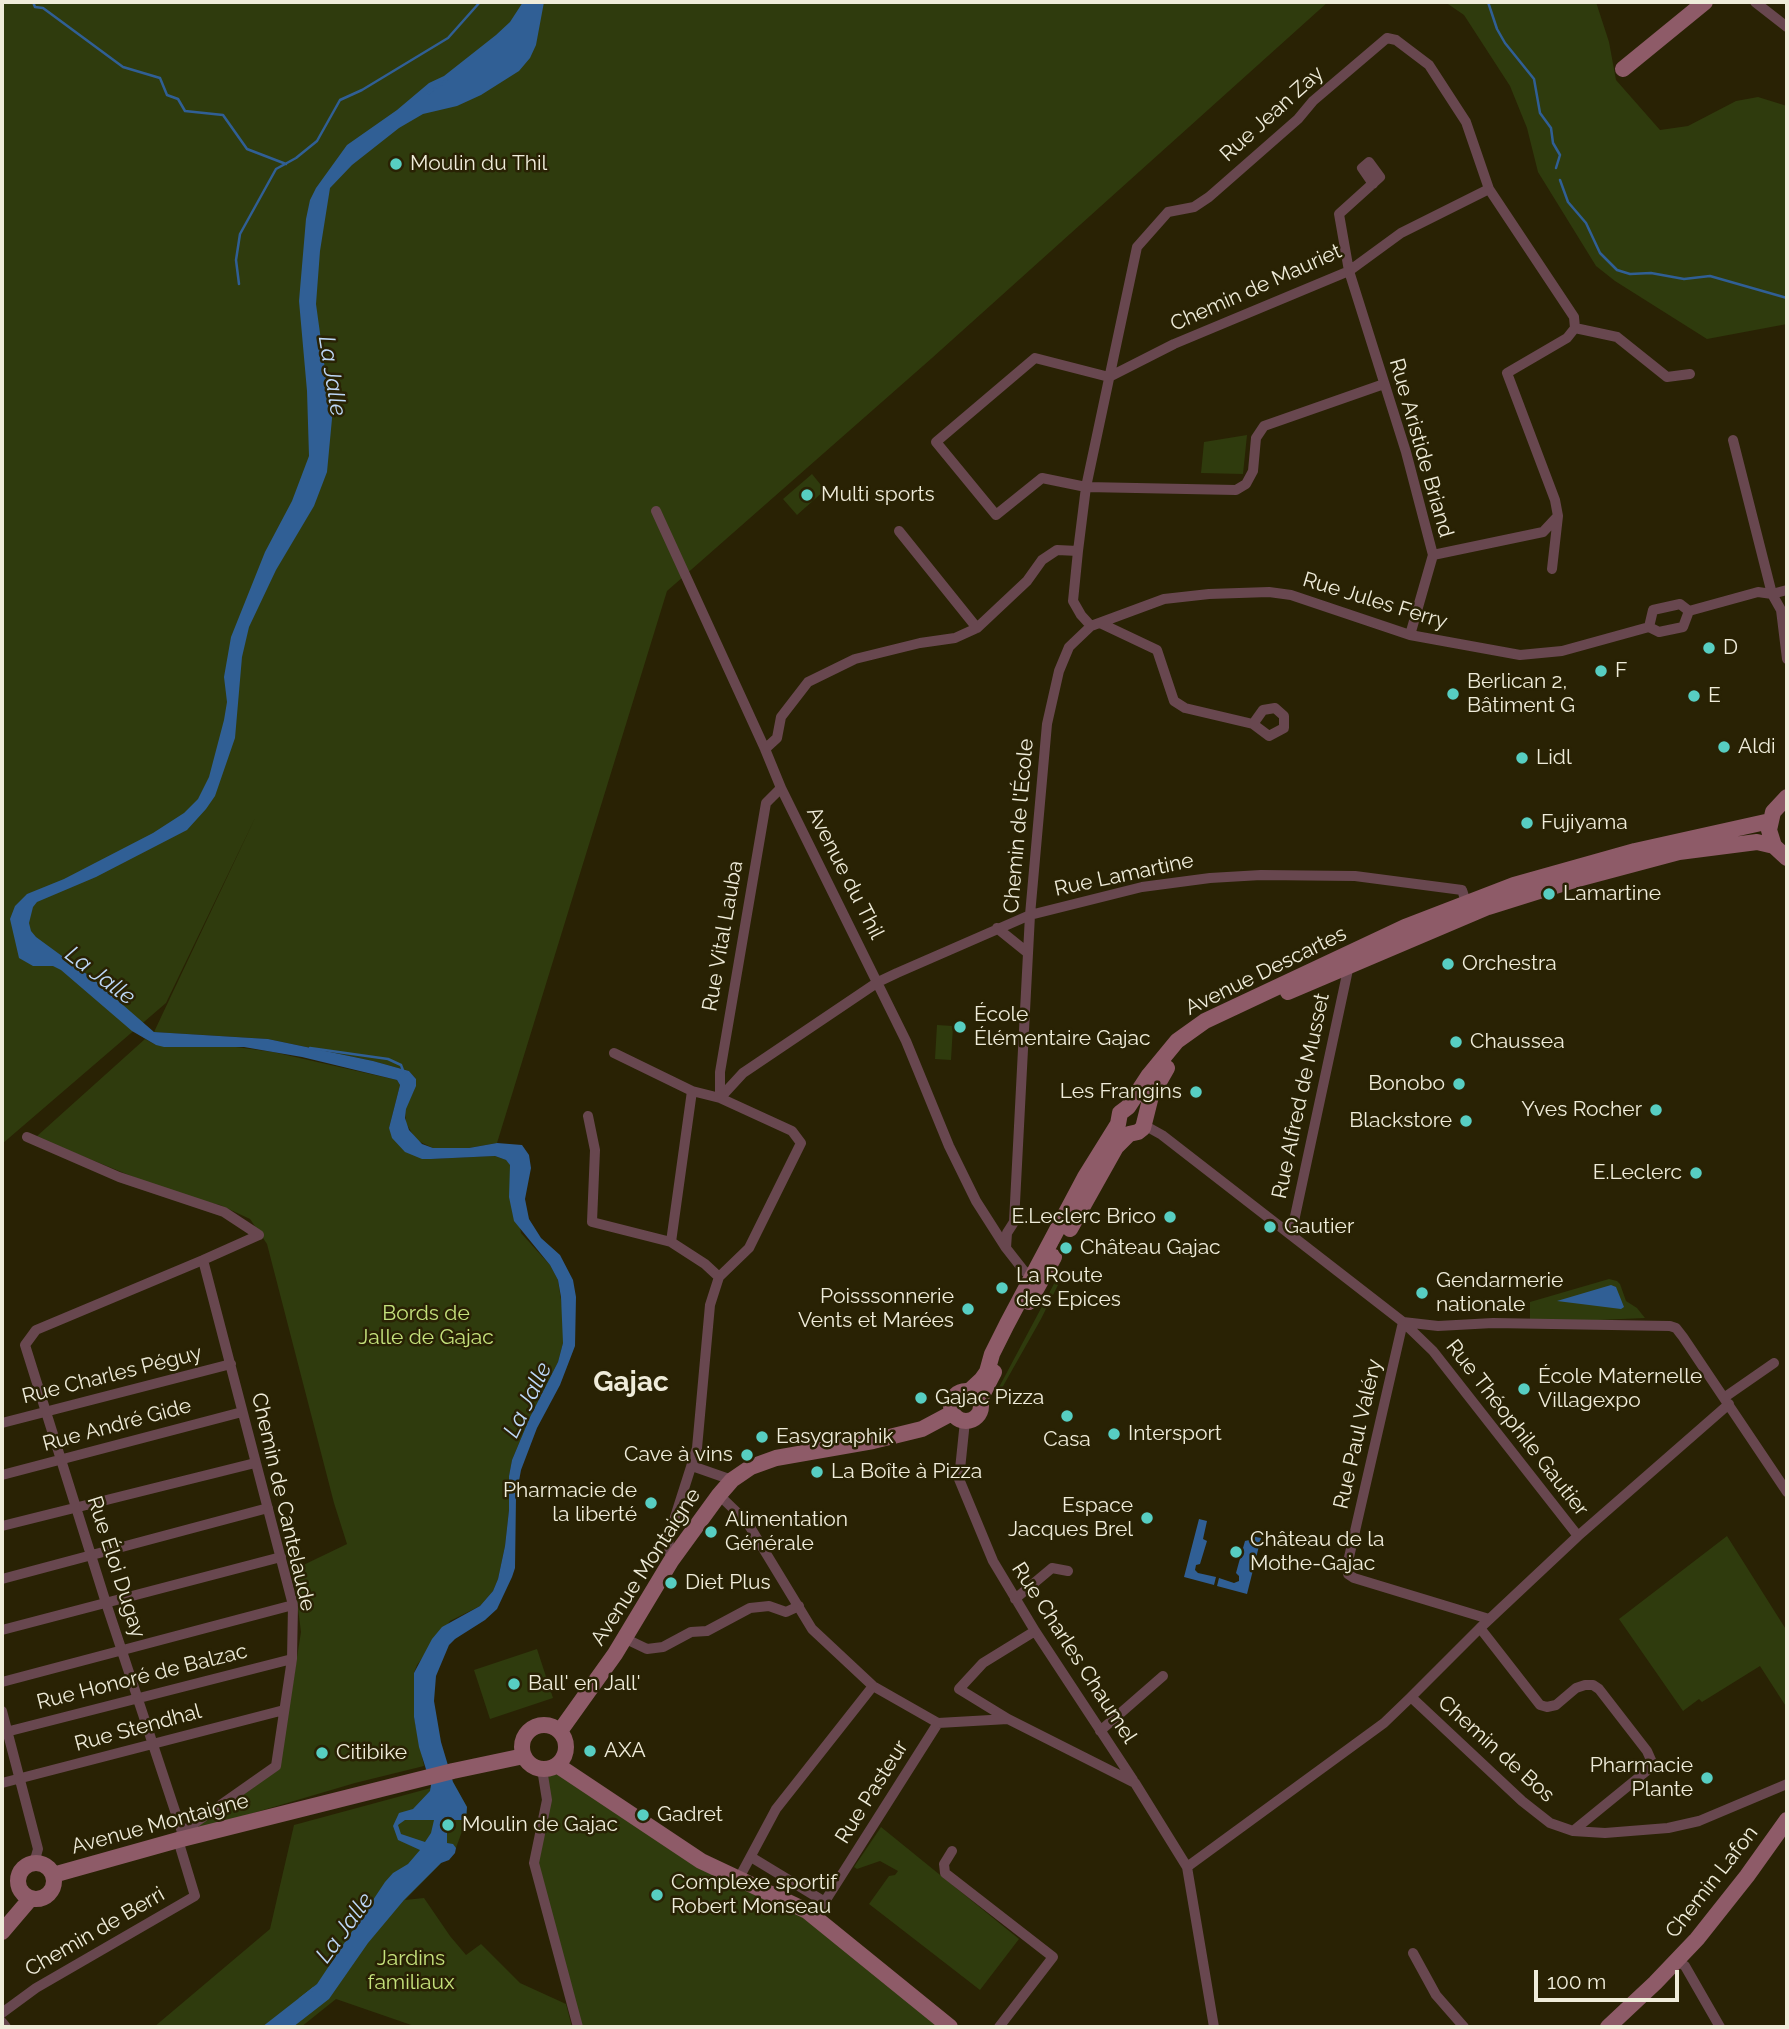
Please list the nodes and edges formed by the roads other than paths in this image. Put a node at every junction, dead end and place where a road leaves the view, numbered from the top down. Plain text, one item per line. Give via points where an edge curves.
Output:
1 (1705, 2) edge
2 (1755, 2) edge
3 (1787, 27) edge
4 (1623, 68) dead end
5 (1373, 184) dead end
6 (1489, 189) junction
7 (1349, 271) junction
8 (1575, 328) junction
9 (1690, 374) dead end
10 (1109, 377) junction
11 (1384, 384) junction
12 (1733, 440) dead end
13 (1086, 487) junction
14 (656, 511) dead end
15 (1558, 516) junction
16 (899, 531) dead end
17 (1078, 551) junction
18 (1433, 555) junction
19 (1552, 569) dead end
20 (1787, 590) edge
21 (1772, 594) junction
22 (1689, 611) junction
23 (1096, 625) junction
24 (1649, 627) junction
25 (977, 628) junction
26 (1410, 635) junction
27 (1787, 652) edge
28 (1253, 724) dead end
29 (765, 748) junction
30 (781, 788) junction
31 (1787, 797) edge
32 (1770, 821) junction
33 (1774, 846) junction
34 (1787, 858) edge
35 (1465, 902) junction
36 (1030, 915) junction
37 (997, 928) junction
38 (1028, 953) junction
39 (1349, 965) junction
40 (878, 982) junction
41 (614, 1052) dead end
42 (692, 1091) junction
43 (720, 1098) junction
44 (1128, 1107) junction
45 (588, 1116) dead end
46 (1144, 1120) junction
47 (1123, 1129) junction
48 (27, 1137) dead end
49 (1291, 1235) junction
50 (671, 1242) junction
51 (1006, 1248) junction
52 (204, 1260) junction
53 (719, 1278) junction
54 (1037, 1278) junction
55 (1403, 1322) junction
56 (1774, 1363) dead end
57 (231, 1364) junction
58 (974, 1396) junction
59 (1727, 1401) junction
60 (45, 1412) junction
61 (242, 1412) junction
62 (958, 1417) junction
63 (2, 1423) edge
64 (61, 1461) junction
65 (255, 1462) junction
66 (692, 1466) junction
67 (2, 1475) edge
68 (732, 1480) junction
69 (1787, 1492) edge
70 (719, 1495) junction
71 (77, 1506) junction
72 (268, 1508) junction
73 (2, 1526) edge
74 (1578, 1536) junction
75 (91, 1555) junction
76 (281, 1557) junction
77 (671, 1561) junction
78 (1068, 1571) dead end
79 (2, 1579) edge
80 (1015, 1599) junction
81 (106, 1603) junction
82 (293, 1605) junction
83 (799, 1606) junction
84 (1489, 1619) junction
85 (1479, 1628) junction
86 (2, 1630) edge
87 (1035, 1631) junction
88 (624, 1639) junction
89 (123, 1650) junction
90 (292, 1659) junction
91 (1163, 1676) dead end
92 (2, 1682) edge
93 (873, 1686) junction
94 (1411, 1697) junction
95 (138, 1698) junction
96 (284, 1710) junction
97 (2, 1711) edge
98 (1008, 1719) junction
99 (938, 1723) junction
100 (559, 1731) junction
101 (1100, 1731) junction
102 (4, 1732) edge
103 (153, 1744) junction
104 (524, 1756) junction
105 (549, 1767) junction
106 (19, 1779) junction
107 (2, 1783) edge
108 (1135, 1783) junction
109 (1787, 1784) edge
110 (1787, 1820) edge
111 (1573, 1831) junction
112 (180, 1836) junction
113 (952, 1851) dead end
114 (751, 1857) junction
115 (34, 1863) junction
116 (1187, 1867) junction
117 (52, 1875) junction
118 (738, 1880) junction
119 (19, 1884) junction
120 (2, 1888) edge
121 (31, 1898) junction
122 (825, 1902) junction
123 (815, 1917) junction
124 (2, 1931) edge
125 (1413, 1953) dead end
126 (1677, 1961) junction
127 (2, 2013) edge
128 (2, 2022) edge
129 (6, 2027) edge
130 (578, 2027) edge
131 (950, 2027) edge
132 (999, 2027) edge
133 (1214, 2027) edge
134 (1464, 2027) edge
135 (1608, 2027) edge
136 (1720, 2027) edge

1 - 4 main road
2 - 3 street
5 - 7 street, Rue Aristide Briand via 1339,214
6 - 7 street, Chemin de Mauriet via 1401,233
6 - 8 street via 1574,317
6 - 10 street, Rue Jean Zay via 1466,122 1429,65 1387,38 1209,197 1194,207 1168,212 1137,247
7 - 10 street, Chemin de Mauriet via 1174,344
7 - 11 street, Rue Aristide Briand
8 - 9 street via 1617,337 1667,377
8 - 15 street via 1567,338 1507,373
10 - 13 street
10 - 13 street via 1035,358 936,442 996,515 1042,478
11 - 13 street via 1264,426 1255,438 1253,471 1236,490
11 - 18 street, Rue Aristide Briand
12 - 21 street
13 - 17 street
14 - 29 street, Avenue du Thil
15 - 18 street via 1543,532
15 - 19 street
16 - 25 street
17 - 23 street via 1073,601
17 - 25 street via 1057,550 1042,560 1027,581
18 - 26 street, Rue Aristide Briand
20 - 21 street, Rue Jules Ferry
21 - 22 street, Rue Jules Ferry via 1758,592
21 - 27 street via 1781,610
22 - 24 street, Rue Jules Ferry via 1684,627 1659,632
22 - 24 street, Rue Jules Ferry via 1680,604 1653,610
23 - 26 street, Rue Jules Ferry via 1164,599 1269,592 1292,595
23 - 28 street via 1157,650 1174,701 1185,708
23 - 36 street, Chemin de l'École via 1069,647 1059,671 1047,724
24 - 26 street, Rue Jules Ferry via 1532,655
25 - 29 street via 955,638 855,659 808,682 781,717 777,738
29 - 30 street, Avenue du Thil
30 - 40 street, Avenue du Thil
30 - 43 street, Rue Vital Lauba via 766,803 720,1072
31 - 32 main road
32 - 33 main road
32 - 35 main road, Avenue Descartes via 1605,859
33 - 34 main road
33 - 39 main road, Avenue Descartes via 1756,842 1679,852 1574,880 1488,907
35 - 36 street, Rue Lamartine via 1462,890 1355,876 1281,874 1142,887
35 - 44 main road, Avenue Descartes via 1205,1021 1177,1041
36 - 37 street, Rue Lamartine
36 - 38 street, Chemin de l'École
37 - 38 street
37 - 40 street, Rue Lamartine
38 - 51 street, Chemin de l'École via 1014,1222
39 - 46 main road, Avenue Descartes via 1200,1036 1158,1080
39 - 49 street, Rue Alfred de Musset
40 - 43 street, Rue Lamartine via 743,1073
40 - 51 street, Avenue du Thil via 949,1146
41 - 42 street
42 - 43 street
42 - 50 street
43 - 53 street via 792,1131 801,1143 749,1248
44 - 46 main road via 1136,1107
44 - 47 main road, Avenue Descartes via 1120,1113
45 - 50 street via 595,1150 592,1222
46 - 47 main road, Avenue Descartes via 1138,1132
46 - 49 street, Rue Théophile Gautier
47 - 54 main road, Avenue Descartes via 1085,1177
48 - 52 street via 119,1177 224,1212 259,1235
49 - 55 street, Rue Théophile Gautier
50 - 53 street
51 - 54 street via 1024,1271
52 - 57 street, Chemin de Cantelaude
52 - 60 street, Rue Éloi Dugay via 36,1330 25,1345
53 - 66 street via 710,1305
54 - 58 main road, Avenue Descartes via 1002,1334
55 - 59 street via 1671,1326
55 - 74 street, Rue Théophile Gautier via 1433,1351
55 - 84 street, Rue Paul Valéry via 1348,1574
56 - 59 street
57 - 60 street, Rue Charles Péguy
57 - 61 street, Chemin de Cantelaude
58 - 62 main road via 955,1396 951,1402
58 - 62 main road via 981,1408 978,1415 971,1420
59 - 69 street
59 - 74 street
60 - 63 street, Rue Charles Péguy
60 - 64 street, Rue Éloi Dugay
61 - 64 street, Rue André Gide
61 - 65 street, Chemin de Cantelaude
62 - 68 main road, Avenue Montaigne via 873,1441 776,1458
62 - 80 street, Rue Charles Chaumel via 959,1479 993,1561
64 - 67 street, Rue André Gide
64 - 71 street, Rue Éloi Dugay
65 - 71 street
65 - 72 street, Chemin de Cantelaude
66 - 68 street
66 - 77 street via 668,1539
68 - 70 main road, Avenue Montaigne
70 - 77 main road, Avenue Montaigne
70 - 83 street via 747,1522
71 - 73 street
71 - 75 street, Rue Éloi Dugay
72 - 75 street
72 - 76 street, Chemin de Cantelaude
74 - 84 street, Rue Théophile Gautier
75 - 79 street
75 - 81 street, Rue Éloi Dugay
76 - 81 street
76 - 82 street, Chemin de Cantelaude
77 - 88 main road, Avenue Montaigne
78 - 80 street via 1052,1568
80 - 87 street, Rue Charles Chaumel
81 - 86 street
81 - 89 street, Rue Éloi Dugay
82 - 89 street
82 - 90 street, Chemin de Cantelaude
83 - 88 street via 786,1612 769,1606 750,1608 663,1647 647,1649
83 - 93 street via 812,1629
84 - 85 street, Rue Théophile Gautier
85 - 94 street, Rue Théophile Gautier
85 - 111 street via 1540,1705 1556,1705 1576,1688 1593,1685 1647,1751 1651,1760 1642,1777
87 - 98 street via 983,1663 959,1689
87 - 101 street, Rue Charles Chaumel
88 - 100 main road, Avenue Montaigne
89 - 92 street
89 - 95 street, Rue Éloi Dugay
90 - 95 street, Rue Honoré de Balzac
90 - 96 street, Chemin de Cantelaude
91 - 101 street
93 - 99 street
93 - 114 street via 776,1809
94 - 111 street, Chemin de Bos via 1522,1801 1550,1823
94 - 116 street, Chemin de Bos via 1384,1723
95 - 102 street, Rue Honoré de Balzac
95 - 103 street, Rue Éloi Dugay
96 - 103 street, Rue Stendhal
96 - 112 street, Chemin de Cantelaude via 276,1766
97 - 102 street
98 - 99 street
98 - 108 street
99 - 122 street, Rue Pasteur
100 - 104 main road via 546,1725 531,1729 522,1741
100 - 105 main road via 566,1749 563,1758
101 - 108 street, Rue Charles Chaumel
102 - 106 street
103 - 106 street, Rue Stendhal
103 - 112 street, Rue Éloi Dugay
104 - 105 main road via 534,1767
104 - 112 main road, Avenue Montaigne
105 - 118 main road
105 - 130 street via 534,1863
106 - 107 street, Rue Stendhal
106 - 115 street via 38,1849
108 - 116 street, Rue Charles Chaumel
109 - 111 street, Chemin de Bos via 1689,1824 1605,1833
110 - 126 main road, Chemin Lafon
112 - 117 main road, Avenue Montaigne
112 - 127 street, Chemin de Berri via 195,1896 36,1988
113 - 132 street via 944,1864 945,1873 1053,1957
114 - 118 street
114 - 122 street
115 - 117 main road via 45,1866
115 - 119 main road via 23,1868
116 - 133 street
117 - 121 main road via 53,1886 46,1895
118 - 123 main road
119 - 120 main road
119 - 121 main road
121 - 124 main road
122 - 123 street, Rue Pasteur
123 - 131 main road
125 - 134 street via 1436,1995
126 - 135 main road, Chemin Lafon
126 - 136 street via 1685,1966
128 - 129 street

